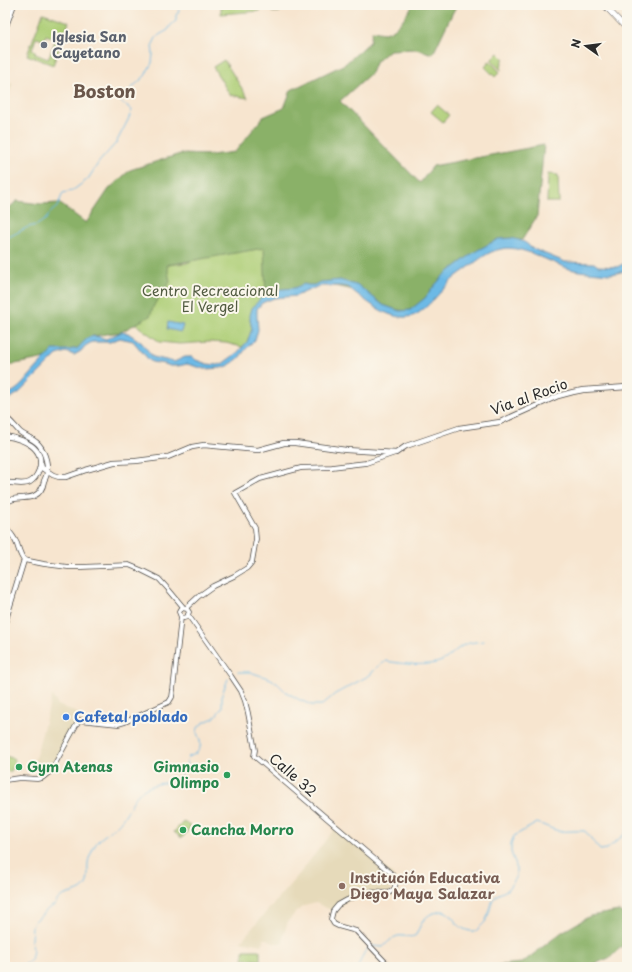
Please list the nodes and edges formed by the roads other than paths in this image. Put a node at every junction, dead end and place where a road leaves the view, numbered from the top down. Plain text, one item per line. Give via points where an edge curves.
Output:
1 (14, 5) edge
2 (604, 5) edge
3 (627, 28) edge
4 (5, 29) edge
5 (627, 387) edge
6 (5, 416) edge
7 (5, 421) edge
8 (11, 421) junction
9 (5, 436) edge
10 (396, 453) junction
11 (41, 464) junction
12 (47, 472) junction
13 (5, 483) edge
14 (5, 504) edge
15 (5, 527) edge
16 (24, 560) junction
17 (184, 609) junction
18 (185, 617) junction
19 (5, 622) edge
20 (5, 780) edge
21 (390, 967) edge

1 - 4 street
2 - 3 main road
5 - 10 main road, Via al Rocio via 583,390 558,396 500,422 459,428 406,446
6 - 8 main road
7 - 8 main road
8 - 12 main road via 20,432 42,447
9 - 11 main road via 17,438 33,446 40,455
10 - 12 main road via 294,443 258,450 204,445 168,456 114,462 66,477 53,476
10 - 17 street via 366,463 301,468 260,479 235,493 255,528 252,562 247,568 213,586
11 - 12 main road
11 - 13 main road via 35,478 30,482
12 - 14 main road via 39,493 13,499
15 - 16 main road via 15,538
16 - 17 street via 68,567 129,565 159,579
16 - 19 main road
17 - 18 street via 189,612
17 - 18 street via 179,614
18 - 20 street via 179,627 173,690 169,702 118,724 79,720 51,771 37,779
18 - 21 street, Calle 32 via 196,625 241,691 248,713 254,756 392,874 396,883 394,889 390,892 365,892 338,905 333,911 332,919 334,924 356,931

